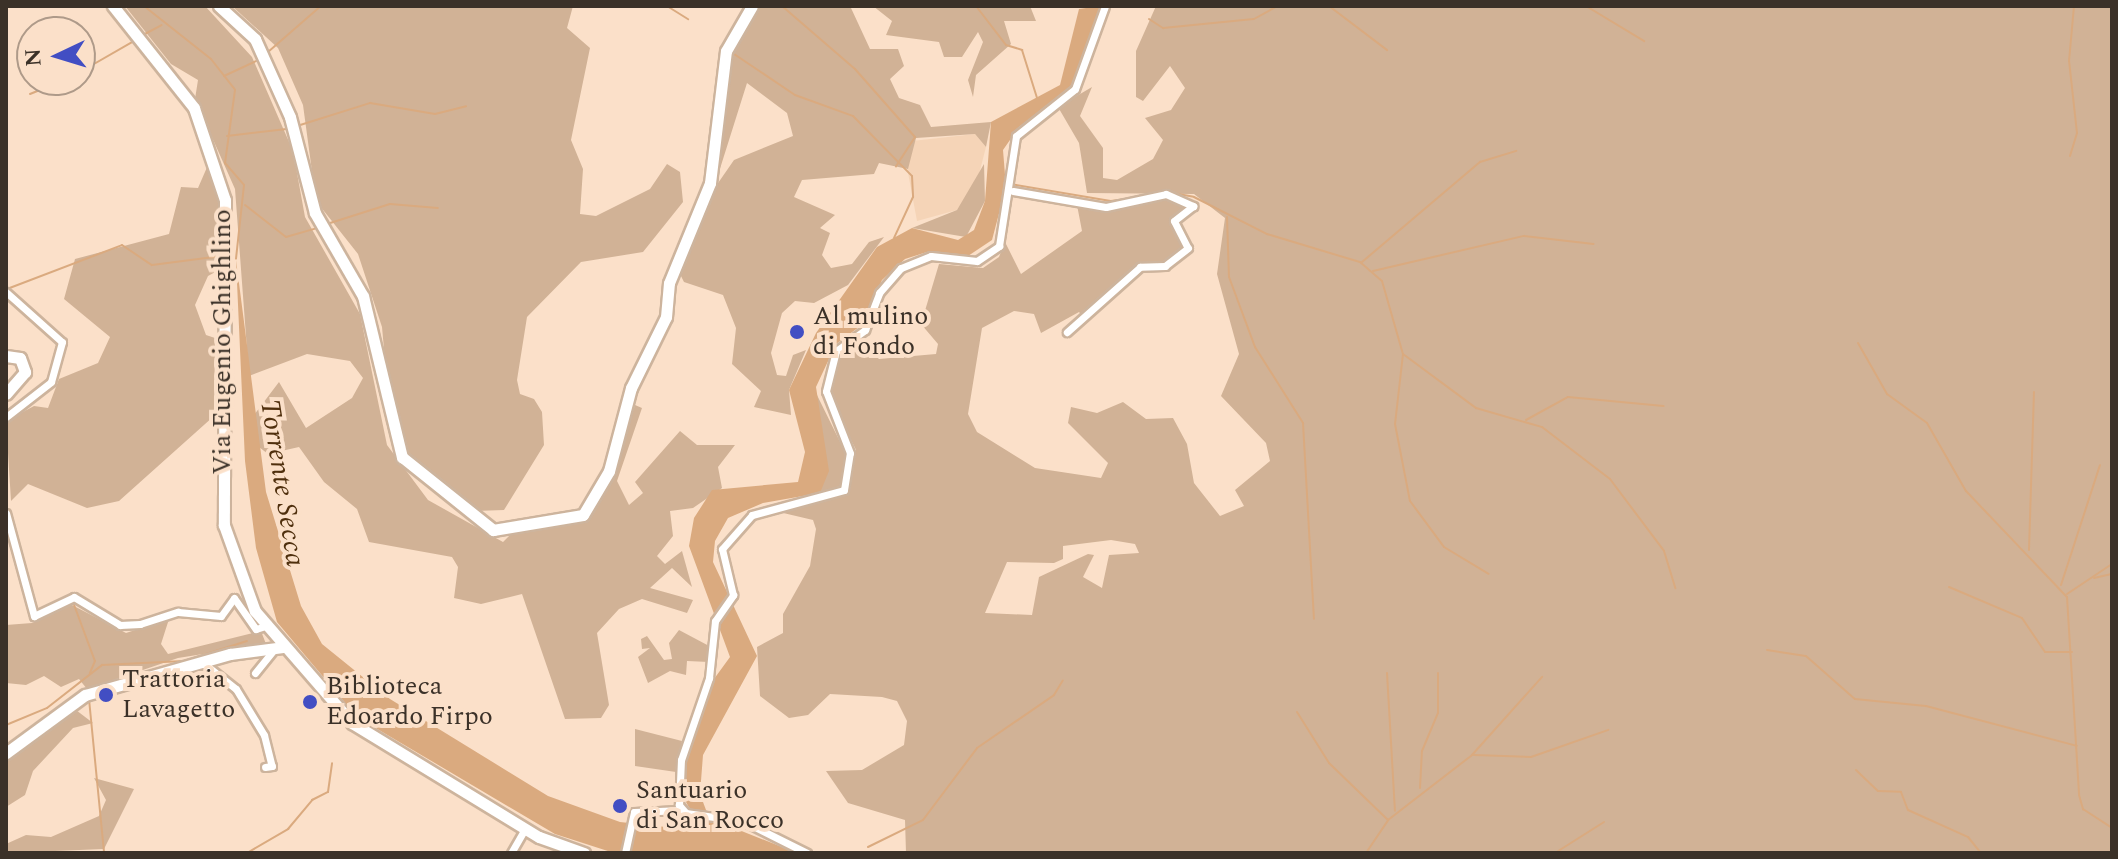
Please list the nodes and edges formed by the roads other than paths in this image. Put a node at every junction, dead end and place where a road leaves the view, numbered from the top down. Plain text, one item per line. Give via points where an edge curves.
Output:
1 (113, 6) edge
2 (219, 6) edge
3 (752, 6) edge
4 (1105, 6) edge
5 (1013, 186) junction
6 (6, 292) edge
7 (1067, 332) dead end
8 (6, 356) edge
9 (6, 394) edge
10 (6, 417) edge
11 (6, 513) edge
12 (265, 626) junction
13 (279, 648) junction
14 (202, 662) junction
15 (255, 673) dead end
16 (6, 753) edge
17 (265, 767) dead end
18 (684, 811) junction
19 (525, 829) junction
20 (564, 851) edge
21 (511, 853) edge
22 (583, 853) edge
23 (625, 853) edge
24 (807, 853) edge

1 - 12 main road, Via Eugenio Ghighlino via 194,108 225,200 224,525 232,563
2 - 3 main road via 255,39 290,117 312,206 363,296 402,457 493,530 583,515 609,471 631,388 666,317 669,283 710,183 726,51
4 - 5 street via 1075,89 1016,136
5 - 7 street via 1106,207 1166,194 1193,206 1174,221 1188,248 1165,266 1140,267
5 - 18 street via 993,254 977,261 931,256 901,268 879,293 865,330 840,345 826,391 850,453 848,484 840,493 752,515 735,528 721,558 732,598 715,621 709,678 681,760
6 - 10 street via 62,342 51,382
8 - 9 main road via 20,358 25,372
11 - 12 street via 29,613 74,597 110,621 221,616 234,598 256,629
12 - 13 main road, Via Eugenio Ghighlino
13 - 14 main road
13 - 15 street
13 - 19 main road, Via Eugenio Ghighlino via 352,723
14 - 16 main road via 85,695
14 - 17 street via 236,689 264,735 272,766
18 - 23 street via 634,812
18 - 24 street via 712,813
19 - 20 main road, Via Eugenio Ghighlino
19 - 21 street
20 - 22 main road, Via Eugenio Ghighlino

